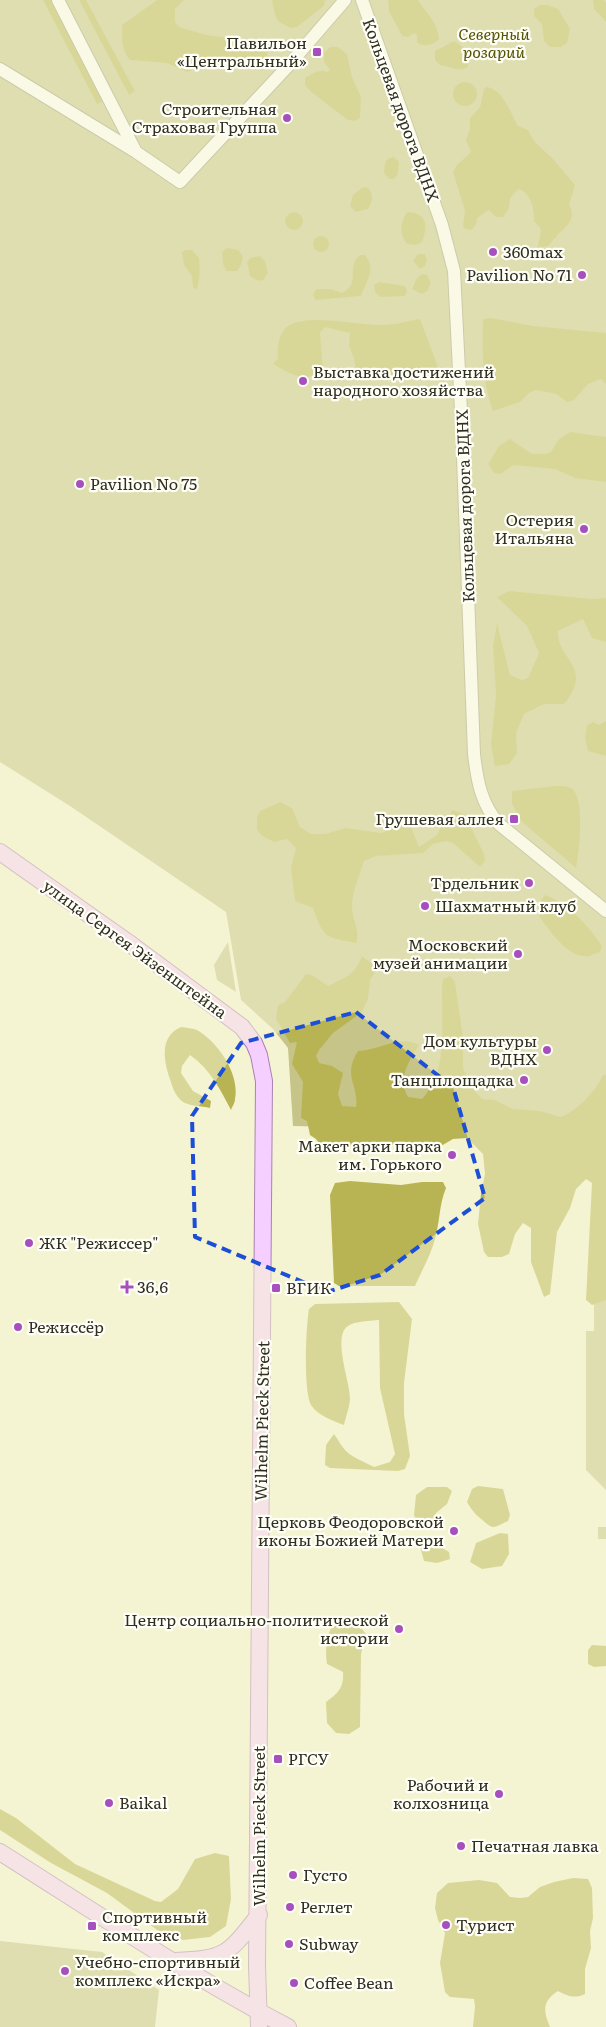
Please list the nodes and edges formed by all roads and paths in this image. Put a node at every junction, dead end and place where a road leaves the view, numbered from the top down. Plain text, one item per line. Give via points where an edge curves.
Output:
1 (58, 0) edge
2 (345, 0) edge
3 (362, 0) edge
4 (0, 69) edge
5 (136, 152) junction
6 (0, 852) edge
7 (606, 911) edge
8 (260, 1056) joint
9 (0, 1852) edge
10 (259, 1915) junction
11 (175, 1961) junction
12 (258, 2019) edge
13 (288, 2027) edge

1 - 5 street
2 - 5 street via 180,182
3 - 7 street, Кольцевая дорога ВДНХ via 442,225 454,271 474,754 480,790 490,813 506,830
4 - 5 street
6 - 8 main road, улица Сергея Эйзенштейна via 242,1027
8 - 10 main road, Wilhelm Pieck Street via 264,1080 265,1171
9 - 11 main road
10 - 11 main road via 236,1944 217,1957
10 - 12 main road, Wilhelm Pieck Street
11 - 12 main road
12 - 13 main road

